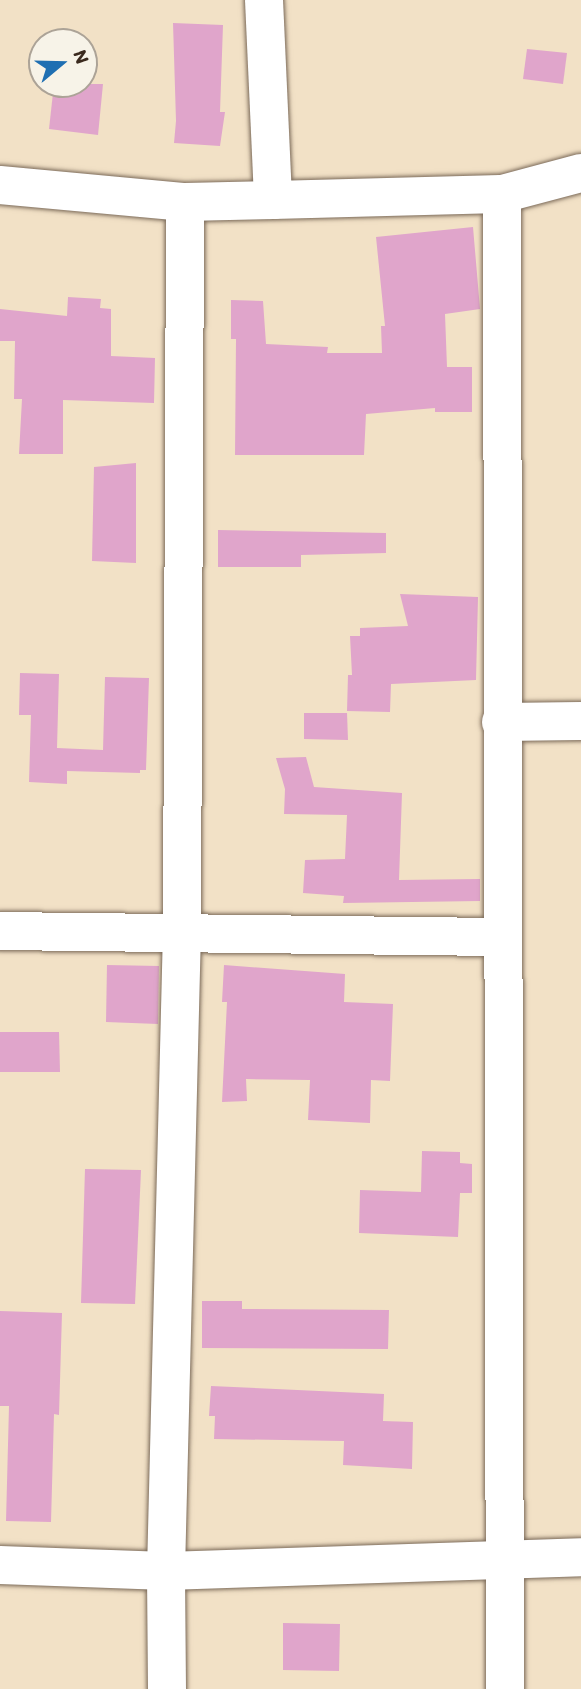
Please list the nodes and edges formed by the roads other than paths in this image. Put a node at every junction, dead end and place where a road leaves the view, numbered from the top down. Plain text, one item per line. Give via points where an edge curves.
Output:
1 (264, 0) edge
2 (581, 173) edge
3 (0, 185) edge
4 (502, 194) junction
5 (273, 200) junction
6 (185, 202) junction
7 (581, 721) edge
8 (501, 722) junction
9 (0, 931) edge
10 (182, 931) junction
11 (502, 937) junction
12 (581, 1557) edge
13 (503, 1559) junction
14 (0, 1565) edge
15 (166, 1571) junction
16 (167, 1689) edge
17 (505, 1689) edge

1 - 5 street
2 - 4 street
3 - 6 street
4 - 5 street
4 - 8 street
5 - 6 street
6 - 10 street
7 - 8 street
8 - 11 street
9 - 10 street
10 - 11 street
10 - 15 street
11 - 13 street
12 - 13 street
13 - 15 street
13 - 17 street
14 - 15 street
15 - 16 street

